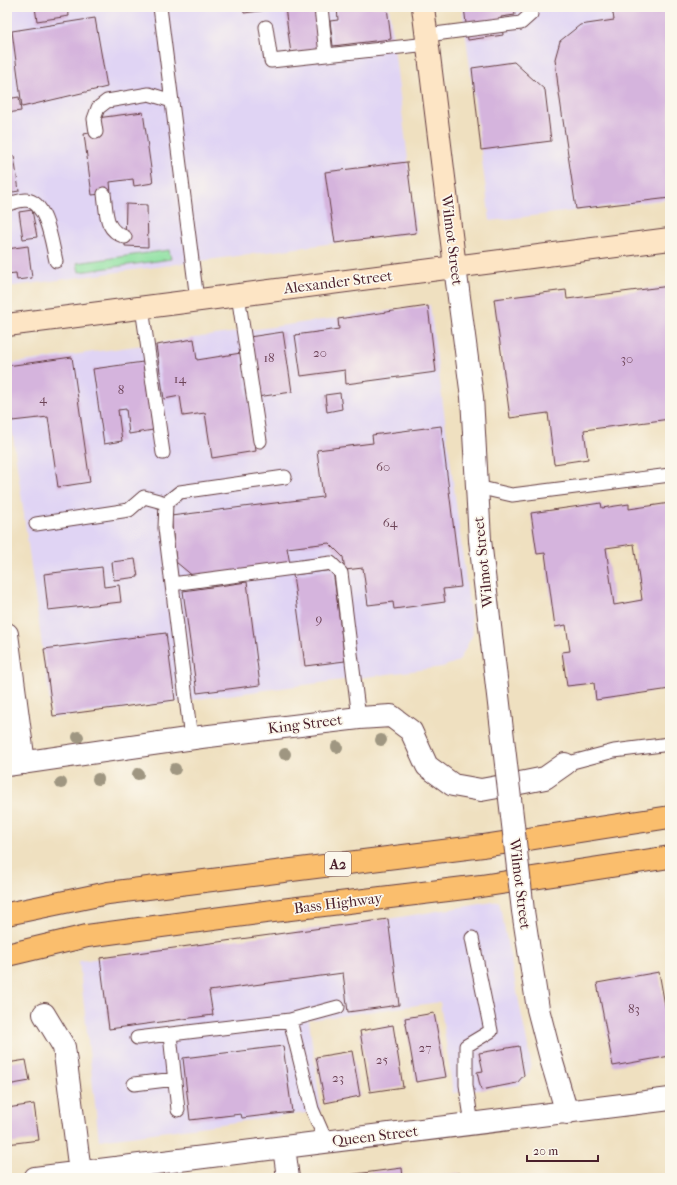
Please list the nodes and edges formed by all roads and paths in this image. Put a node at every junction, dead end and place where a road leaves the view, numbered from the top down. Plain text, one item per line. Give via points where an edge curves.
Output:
1 (160, 7) edge
2 (321, 7) edge
3 (423, 7) edge
4 (530, 7) edge
5 (266, 27) dead end
6 (427, 39) junction
7 (326, 55) junction
8 (172, 101) junction
9 (96, 132) dead end
10 (104, 194) dead end
11 (7, 204) edge
12 (125, 237) dead end
13 (670, 239) edge
14 (56, 261) dead end
15 (455, 267) junction
16 (238, 295) junction
17 (198, 300) junction
18 (142, 308) junction
19 (7, 325) edge
20 (260, 441) dead end
21 (163, 453) dead end
22 (670, 475) edge
23 (285, 477) dead end
24 (477, 487) junction
25 (166, 503) junction
26 (36, 524) dead end
27 (172, 584) junction
28 (7, 634) edge
29 (360, 718) junction
30 (191, 739) junction
31 (670, 744) edge
32 (16, 764) edge
33 (565, 764) joint
34 (670, 817) edge
35 (670, 857) edge
36 (7, 914) edge
37 (472, 938) dead end
38 (7, 955) edge
39 (338, 1007) dead end
40 (44, 1014) dead end
41 (290, 1020) junction
42 (170, 1035) junction
43 (137, 1038) dead end
44 (175, 1079) junction
45 (134, 1084) dead end
46 (670, 1099) edge
47 (178, 1110) dead end
48 (567, 1113) junction
49 (472, 1124) junction
50 (326, 1141) junction
51 (284, 1146) junction
52 (80, 1172) junction
53 (42, 1177) edge
54 (288, 1178) edge

1 - 8 lane
2 - 7 lane
3 - 6 street, Wilmot Street
4 - 6 lane via 531,14 521,23
5 - 7 lane via 271,62
6 - 7 lane
6 - 15 street, Wilmot Street
8 - 9 lane via 149,94 107,101 98,108 94,119
8 - 17 lane
10 - 12 lane via 108,223 114,234
11 - 14 lane via 27,200 37,206 45,217
13 - 15 street, Alexander Street
15 - 16 street, Alexander Street
15 - 24 street, Wilmot Street via 472,396
16 - 17 street, Alexander Street
16 - 20 lane
17 - 18 street, Alexander Street
18 - 19 street, Alexander Street
18 - 21 lane
22 - 24 lane via 512,495
23 - 25 lane via 180,492
24 - 48 street, Wilmot Street, bridge via 480,540 523,911 538,1009
25 - 26 lane via 144,497 129,510
25 - 27 lane via 165,528
27 - 29 lane via 331,563 342,573
27 - 30 lane
28 - 32 street
29 - 30 street, King Street
29 - 33 street, King Street via 391,716 411,731 427,766 453,785 481,790 525,782 545,778
30 - 32 street, King Street
31 - 33 lane via 614,751
34 - 36 highway, A2 via 483,846 108,893
35 - 38 highway, Bass Highway via 481,886 87,936
37 - 49 lane via 491,1031 466,1046 466,1085
39 - 41 lane
40 - 52 street via 64,1047
41 - 42 lane
41 - 50 lane via 312,1109
42 - 43 lane
42 - 44 lane
44 - 45 lane
44 - 47 lane
46 - 48 street, Queen Street
48 - 49 street, Queen Street
49 - 50 street, Queen Street
50 - 51 street, Queen Street
51 - 52 street, Queen Street
51 - 54 street
52 - 53 street, Queen Street

